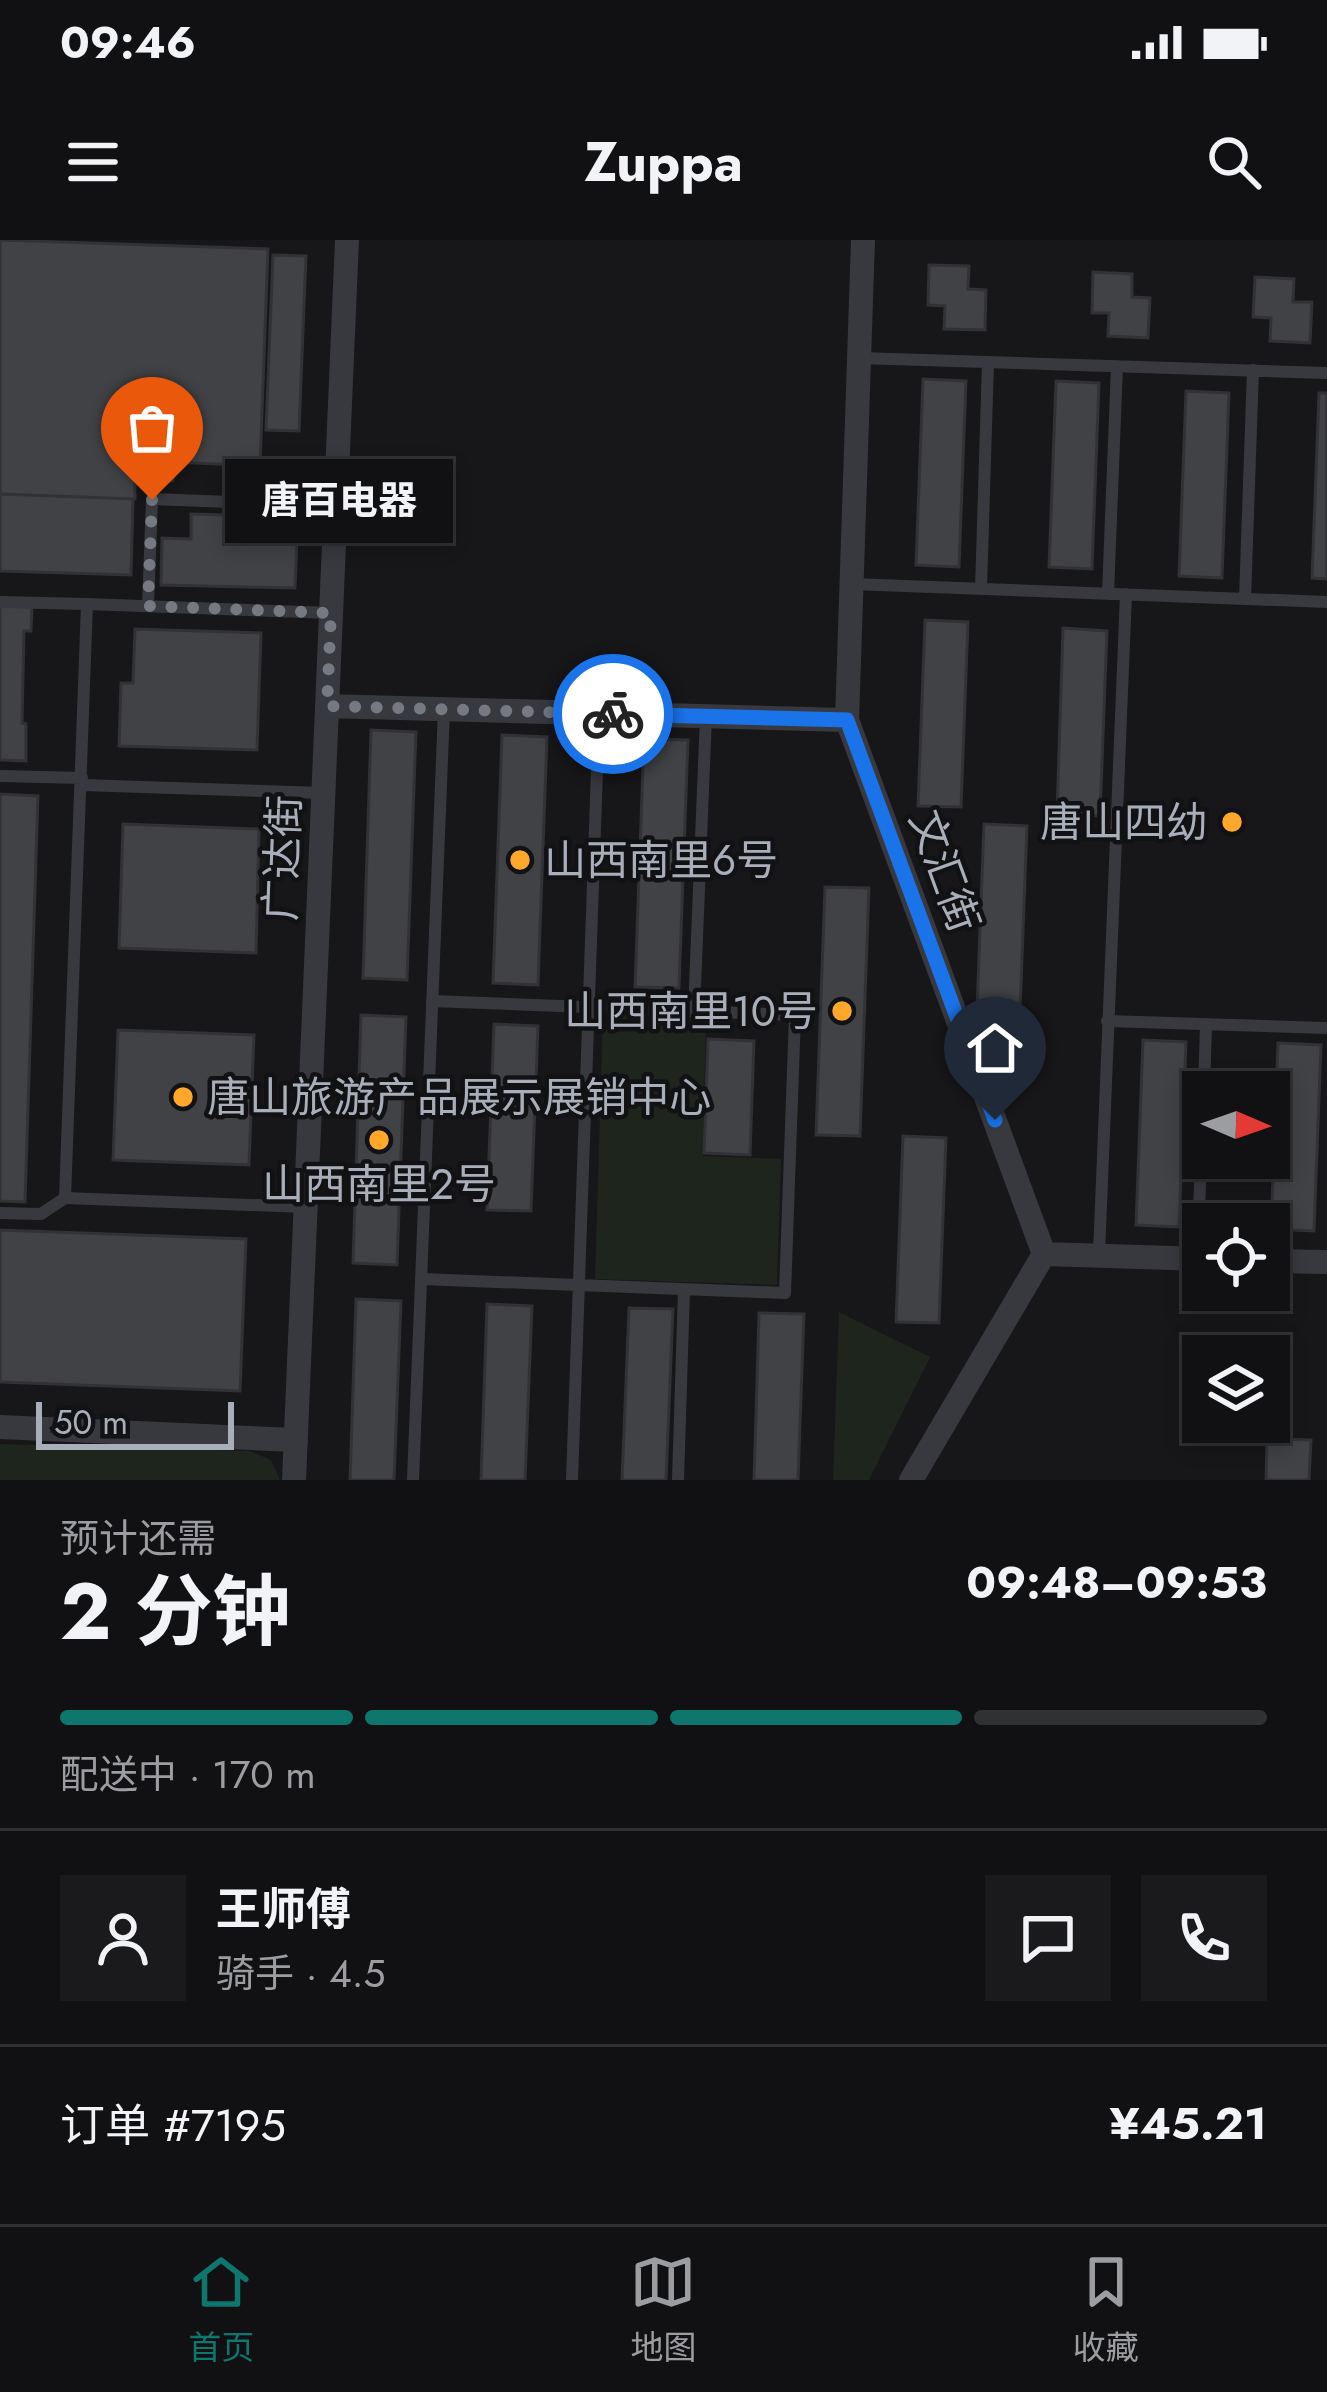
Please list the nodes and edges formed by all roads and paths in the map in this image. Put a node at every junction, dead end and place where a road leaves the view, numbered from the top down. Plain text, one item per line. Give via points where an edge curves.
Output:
1 (347, 240) edge
2 (863, 240) edge
3 (859, 358) junction
4 (988, 362) junction
5 (1117, 366) junction
6 (1252, 370) junction
7 (1327, 373) edge
8 (336, 506) junction
9 (852, 584) junction
10 (981, 589) junction
11 (1108, 593) junction
12 (1126, 594) junction
13 (1244, 598) junction
14 (0, 602) edge
15 (1327, 602) edge
16 (87, 604) junction
17 (148, 606) junction
18 (331, 613) junction
19 (327, 706) junction
20 (445, 710) junction
21 (599, 714) junction
22 (706, 716) junction
23 (847, 720) junction
24 (0, 776) edge
25 (82, 782) junction
26 (323, 793) junction
27 (432, 1001) junction
28 (589, 1007) junction
29 (694, 1011) junction
30 (1107, 1022) junction
31 (1206, 1024) junction
32 (1327, 1028) edge
33 (1205, 1071) edge
34 (65, 1198) junction
35 (306, 1208) junction
36 (0, 1213) edge
37 (1044, 1254) junction
38 (1099, 1254) junction
39 (1182, 1258) edge
40 (1290, 1261) edge
41 (1327, 1262) edge
42 (421, 1279) junction
43 (578, 1285) junction
44 (684, 1289) junction
45 (0, 1427) edge
46 (296, 1440) junction
47 (294, 1480) edge
48 (413, 1480) edge
49 (572, 1480) edge
50 (678, 1480) edge
51 (911, 1480) edge

1 - 8 street, 广达街
2 - 3 street, 文汇街
3 - 4 lane
3 - 9 street, 文汇街
4 - 5 lane
4 - 10 lane
5 - 6 lane
5 - 11 lane
6 - 7 lane
6 - 13 lane
8 - 17 lane via 152,500
8 - 18 street, 广达街
9 - 10 lane
9 - 23 street, 文汇街
10 - 11 lane
11 - 12 lane
12 - 13 lane
12 - 30 lane
13 - 15 lane
14 - 16 lane
16 - 17 lane
16 - 25 lane
17 - 18 lane
18 - 19 street, 广达街
19 - 20 street
19 - 26 street, 广达街
20 - 21 street
20 - 27 lane
21 - 22 street
21 - 28 lane
22 - 23 street
22 - 29 lane
23 - 37 street, 文汇街
24 - 25 lane
25 - 26 lane
25 - 34 lane
26 - 35 street, 广达街
27 - 28 lane
27 - 42 lane
28 - 29 lane
28 - 43 lane
29 - 44 lane via 795,1015 785,1293
30 - 31 lane
30 - 38 lane
31 - 32 lane
31 - 33 lane
34 - 35 lane
34 - 36 lane via 41,1214
35 - 46 street, 广达街
37 - 38 street
37 - 51 street
38 - 39 street
40 - 41 street
42 - 43 lane
42 - 48 lane
43 - 44 lane
43 - 49 lane
44 - 50 lane
45 - 46 street
46 - 47 street, 广达街

